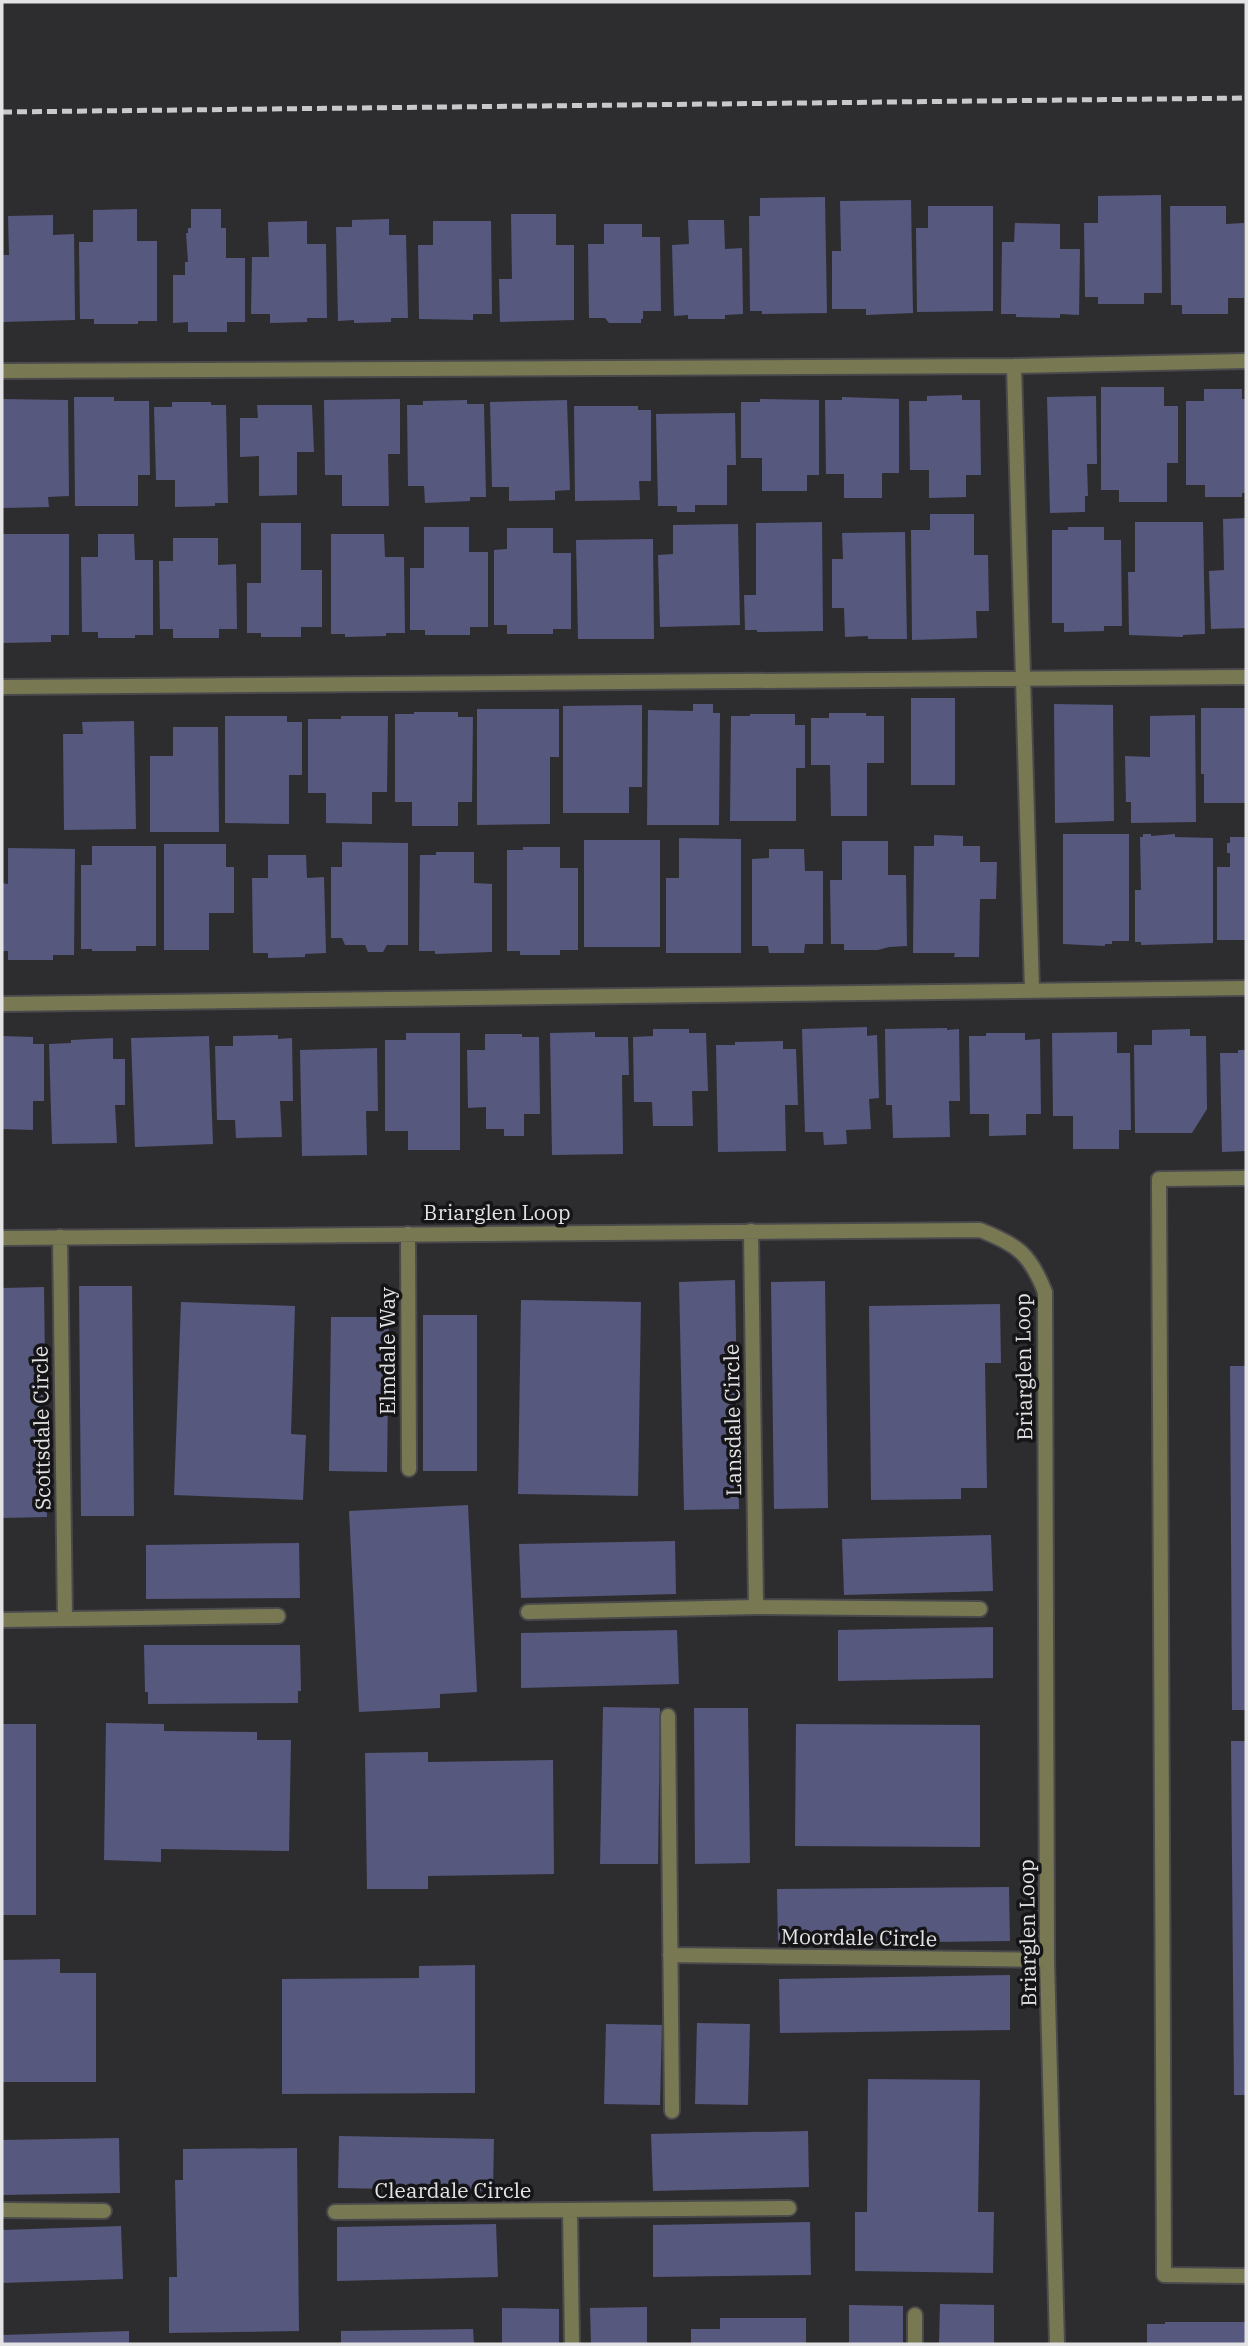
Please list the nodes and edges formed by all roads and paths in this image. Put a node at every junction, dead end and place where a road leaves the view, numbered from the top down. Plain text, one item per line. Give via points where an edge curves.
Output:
1 (1246, 361) edge
2 (1014, 366) junction
3 (2, 370) edge
4 (1246, 677) edge
5 (1022, 678) junction
6 (2, 687) edge
7 (1246, 988) edge
8 (1032, 990) junction
9 (2, 1004) edge
10 (1246, 1178) edge
11 (751, 1231) junction
12 (408, 1234) junction
13 (60, 1237) junction
14 (2, 1238) edge
15 (409, 1469) dead end
16 (756, 1607) junction
17 (981, 1609) dead end
18 (528, 1612) dead end
19 (278, 1616) dead end
20 (65, 1619) junction
21 (2, 1620) edge
22 (668, 1716) dead end
23 (670, 1955) junction
24 (1048, 1960) junction
25 (672, 2111) dead end
26 (789, 2208) dead end
27 (2, 2210) edge
28 (570, 2210) junction
29 (104, 2211) dead end
30 (335, 2212) dead end
31 (1246, 2276) edge
32 (915, 2315) dead end
33 (572, 2344) edge
34 (915, 2344) edge
35 (1057, 2344) edge

1 - 2 street
2 - 3 street
2 - 5 street
4 - 5 street
5 - 6 street
5 - 8 street
7 - 8 street
8 - 9 street
10 - 31 street via 1159,1179 1159,1193 1164,2276
11 - 12 street, Briarglen Loop
11 - 16 street, Lansdale Circle
11 - 24 street, Briarglen Loop via 981,1230 1027,1256 1037,1272 1045,1292
12 - 13 street, Briarglen Loop
12 - 15 street, Elmdale Way
13 - 14 street, Briarglen Loop
13 - 20 street, Scottsdale Circle
16 - 17 street
16 - 18 street
19 - 20 street
20 - 21 street
22 - 23 street
23 - 24 street, Moordale Circle
23 - 25 street
24 - 35 street, Briarglen Loop
26 - 28 street, Cleardale Circle
27 - 29 street
28 - 30 street, Cleardale Circle
28 - 33 street
32 - 34 street

